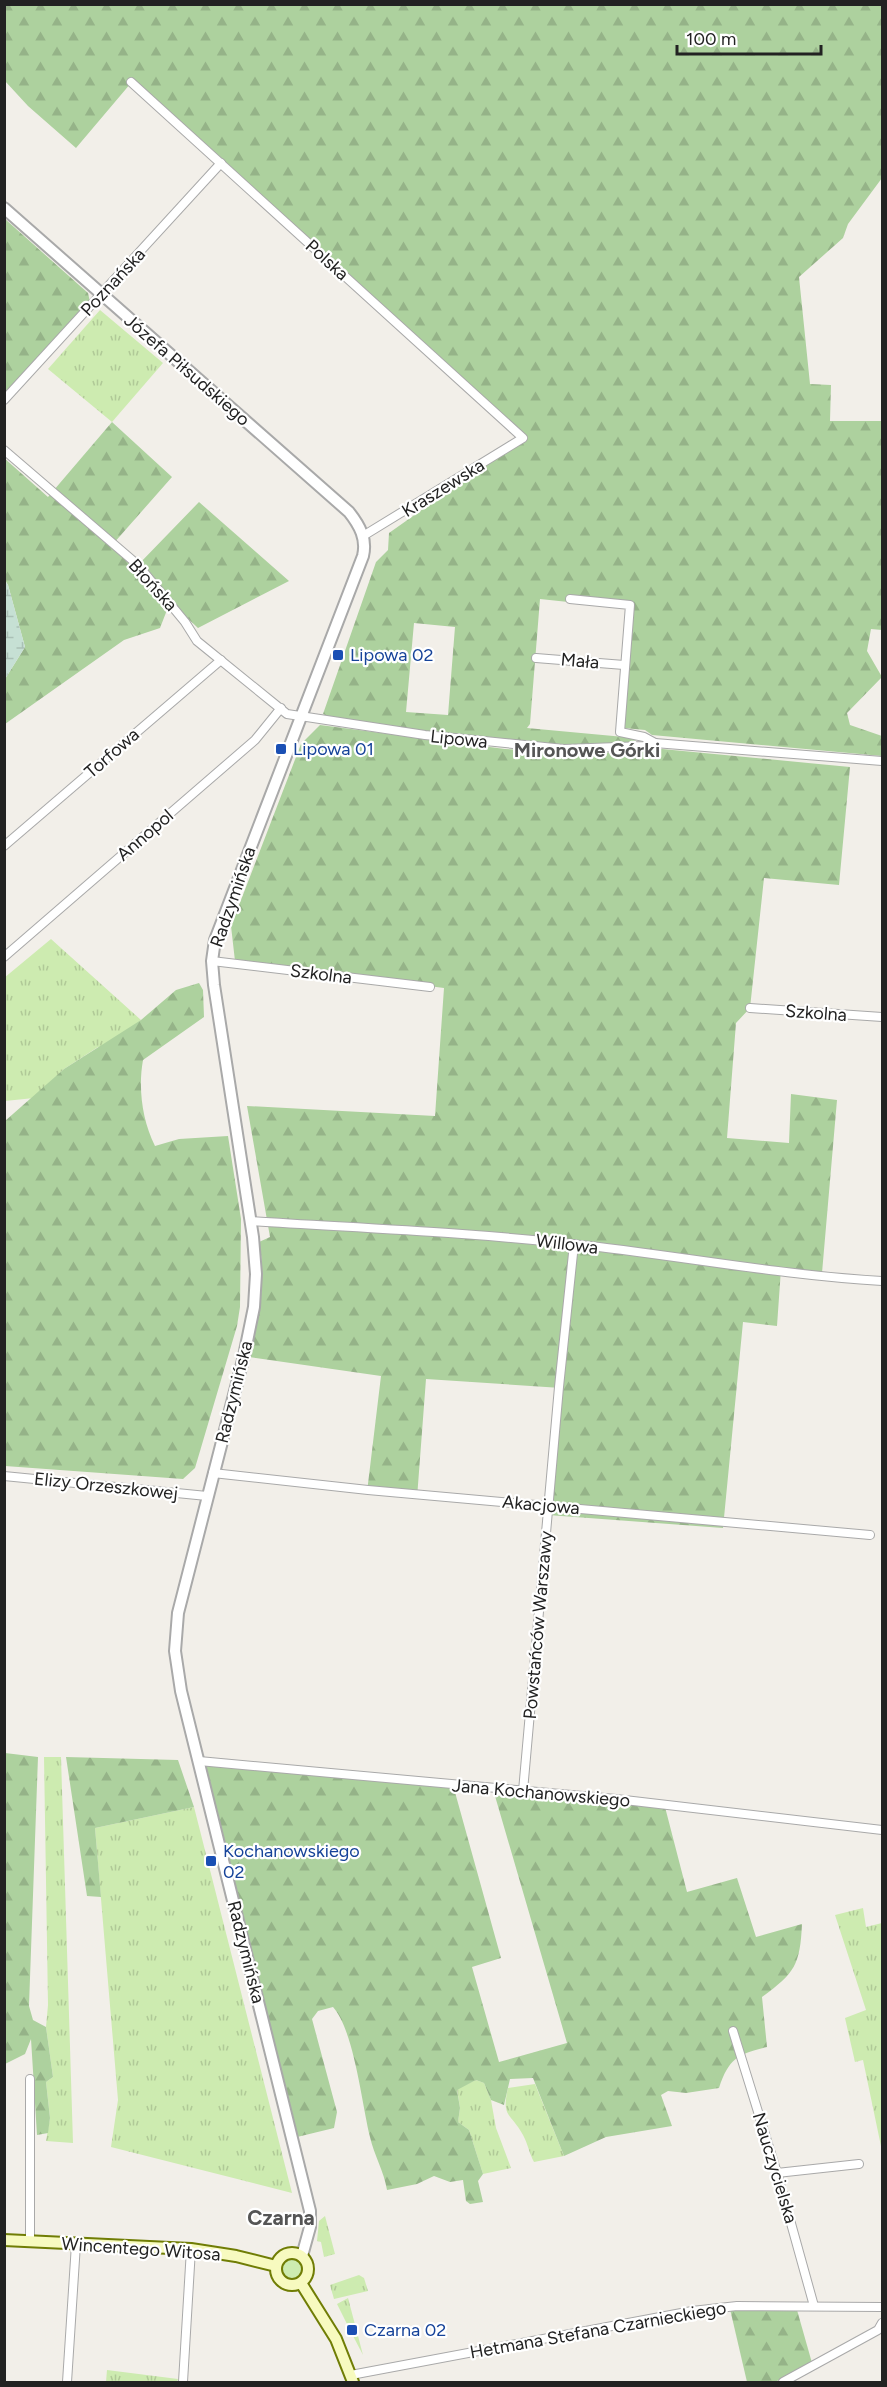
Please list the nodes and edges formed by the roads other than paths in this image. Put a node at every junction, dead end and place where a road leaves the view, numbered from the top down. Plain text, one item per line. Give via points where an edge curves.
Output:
1 (131, 82) dead end
2 (221, 163) junction
3 (4, 208) edge
4 (102, 294) junction
5 (4, 400) edge
6 (523, 438) joint
7 (4, 450) edge
8 (363, 536) junction
9 (570, 599) dead end
10 (536, 658) dead end
11 (221, 660) junction
12 (624, 665) junction
13 (281, 708) junction
14 (301, 717) junction
15 (655, 742) junction
16 (882, 761) edge
17 (4, 846) edge
18 (4, 957) edge
19 (212, 961) junction
20 (430, 987) dead end
21 (750, 1008) dead end
22 (882, 1017) edge
23 (251, 1221) junction
24 (574, 1244) junction
25 (882, 1281) edge
26 (213, 1473) junction
27 (4, 1476) edge
28 (207, 1496) junction
29 (549, 1506) junction
30 (870, 1536) dead end
31 (199, 1761) junction
32 (523, 1791) junction
33 (882, 1830) edge
34 (733, 2031) dead end
35 (30, 2079) dead end
36 (858, 2164) dead end
37 (777, 2173) junction
38 (4, 2240) edge
39 (30, 2241) junction
40 (76, 2244) junction
41 (191, 2249) junction
42 (302, 2256) junction
43 (276, 2266) junction
44 (301, 2283) junction
45 (814, 2306) junction
46 (882, 2307) edge
47 (882, 2315) edge
48 (882, 2323) edge
49 (352, 2379) edge
50 (67, 2382) edge
51 (183, 2382) edge
52 (783, 2382) edge

1 - 2 street, Polska
2 - 4 street, Poznańska
2 - 6 street, Polska
3 - 4 street, Józefa Piłsudskiego
4 - 5 street, Poznańska
4 - 8 street, Józefa Piłsudskiego via 350,512
6 - 8 street, Kraszewska
7 - 11 street, Błońska via 138,565 197,641
8 - 14 street, Radzymińska via 363,556
9 - 12 street via 630,604
10 - 12 street, Mała
11 - 13 street, Błońska
11 - 17 street, Torfowa
12 - 15 street, Lipowa via 620,732
13 - 14 street, Błońska via 287,714
13 - 18 street, Annopol via 255,740
14 - 15 street, Lipowa via 564,749 645,746
14 - 19 street, Radzymińska via 220,922
15 - 16 street, Lipowa
19 - 20 street, Szkolna
19 - 23 street, Radzymińska
21 - 22 street, Szkolna
23 - 24 street, Willowa
23 - 26 street, Radzymińska via 256,1274 254,1307
24 - 25 street, Willowa via 781,1272
24 - 29 street, Powstańców Warszawy
26 - 28 street, Radzymińska
26 - 29 street, Akacjowa
27 - 28 street, Elizy Orzeszkowej
28 - 31 street, Radzymińska via 175,1636 177,1669
29 - 30 street, Akacjowa
29 - 32 street, Powstańców Warszawy
31 - 32 street, Jana Kochanowskiego
31 - 42 street, Radzymińska via 310,2211
32 - 33 street, Jana Kochanowskiego
34 - 37 street, Nauczycielska
35 - 39 street
36 - 37 street
37 - 45 street, Nauczycielska
38 - 39 main road, Wincentego Witosa
39 - 40 main road, Wincentego Witosa
40 - 41 main road, Wincentego Witosa
40 - 50 street
41 - 43 main road, Wincentego Witosa
41 - 51 street
42 - 43 main road via 286,2254
42 - 44 main road via 308,2270
43 - 44 main road via 277,2277 285,2284
44 - 49 main road via 336,2339
45 - 46 street, Hetmana Stefana Czarnieckiego
45 - 49 street, Hetmana Stefana Czarnieckiego via 692,2310
46 - 47 street
48 - 52 street via 878,2330

